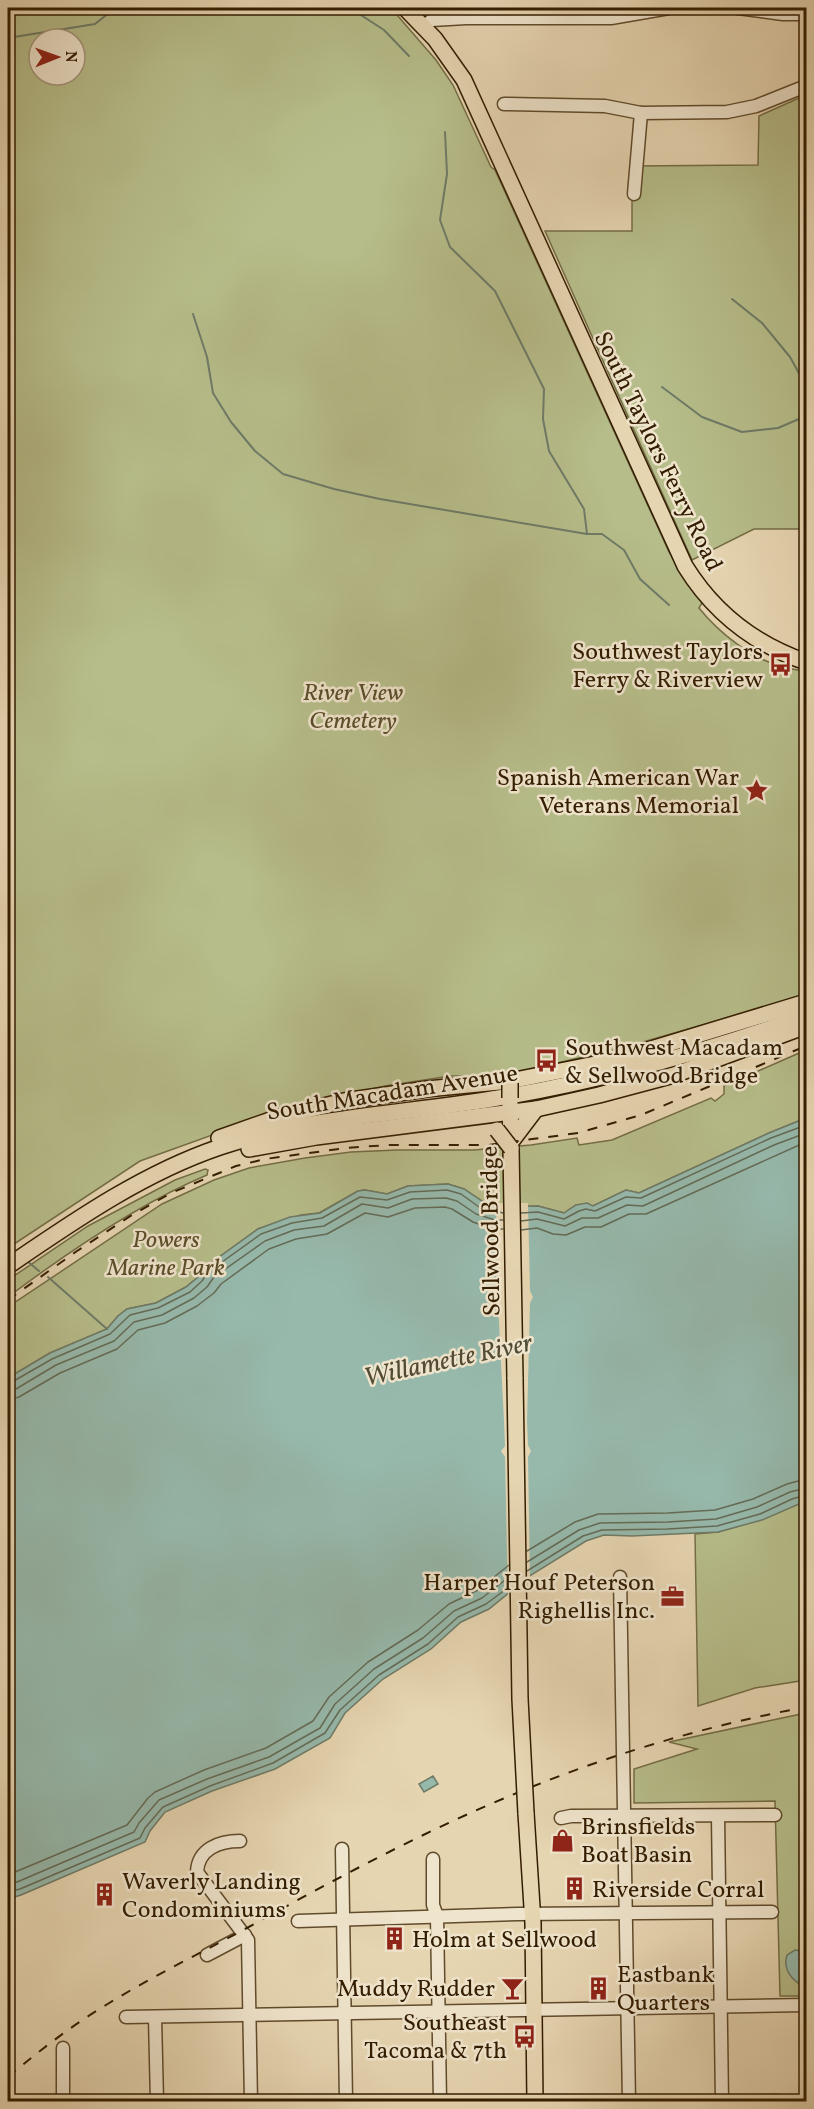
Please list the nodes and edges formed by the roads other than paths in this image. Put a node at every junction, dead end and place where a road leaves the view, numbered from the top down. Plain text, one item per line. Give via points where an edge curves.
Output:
1 (405, 8) edge
2 (669, 8) edge
3 (738, 8) edge
4 (806, 8) edge
5 (474, 12) edge
6 (806, 14) edge
7 (424, 26) junction
8 (807, 86) edge
9 (504, 104) dead end
10 (641, 113) junction
11 (634, 194) dead end
12 (807, 662) edge
13 (807, 1002) edge
14 (807, 1016) edge
15 (807, 1026) edge
16 (510, 1082) junction
17 (536, 1109) junction
18 (511, 1111) junction
19 (475, 1118) junction
20 (511, 1145) junction
21 (170, 1166) junction
22 (8, 1266) edge
23 (620, 1577) dead end
24 (775, 1815) dead end
25 (718, 1816) junction
26 (624, 1817) junction
27 (561, 1818) dead end
28 (240, 1840) dead end
29 (342, 1849) dead end
30 (433, 1859) dead end
31 (772, 1912) dead end
32 (720, 1913) junction
33 (532, 1914) junction
34 (625, 1914) junction
35 (437, 1916) junction
36 (343, 1920) junction
37 (298, 1921) dead end
38 (245, 1935) junction
39 (207, 1955) dead end
40 (807, 2005) edge
41 (722, 2007) junction
42 (627, 2009) junction
43 (534, 2011) junction
44 (439, 2012) junction
45 (345, 2013) junction
46 (250, 2015) junction
47 (126, 2017) dead end
48 (155, 2017) junction
49 (63, 2048) dead end
50 (777, 2101) edge
51 (63, 2102) edge
52 (157, 2102) edge
53 (251, 2102) edge
54 (346, 2102) edge
55 (440, 2102) edge
56 (535, 2102) edge
57 (629, 2102) edge
58 (722, 2102) edge
59 (729, 2102) edge

1 - 7 main road, South Taylors Ferry Road
2 - 5 street via 611,18
3 - 6 street
4 - 6 street
5 - 7 street
7 - 12 main road, South Taylors Ferry Road via 464,80 691,576 718,609 741,629 765,645
8 - 10 street via 737,111
9 - 10 street via 604,106
10 - 11 street
13 - 16 main road via 615,1060
14 - 21 main road, South Macadam Avenue via 701,1050 570,1085 270,1133
15 - 17 main road via 674,1075
16 - 18 main road, Sellwood Bridge, bridge
16 - 21 main road via 427,1089 279,1117 199,1145
17 - 18 main road
17 - 20 main road
18 - 19 main road
18 - 20 main road, Sellwood Bridge
19 - 20 main road, bridge via 491,1124
19 - 21 main road via 262,1145
20 - 33 main road, Sellwood Bridge, bridge via 520,1679
21 - 22 main road, South Macadam Avenue via 101,1205
23 - 26 street
24 - 25 street
25 - 26 street
25 - 32 street
26 - 27 street
26 - 34 street
28 - 38 street via 215,1845 202,1853 197,1872
29 - 36 street
30 - 35 street via 433,1905
31 - 32 street
32 - 34 street
32 - 41 street
33 - 34 street
33 - 35 street
33 - 43 main road, Sellwood Bridge
34 - 42 street
35 - 36 street
35 - 44 street
36 - 37 street
36 - 45 street
38 - 39 street
38 - 46 street via 250,1951
40 - 41 street
41 - 42 street
41 - 58 street
42 - 43 street
42 - 57 street
43 - 44 street
43 - 56 main road, Sellwood Bridge
44 - 45 street
44 - 55 street
45 - 46 street
45 - 54 street
46 - 48 street
46 - 53 street
47 - 48 street
48 - 52 street
49 - 51 street
50 - 59 street

